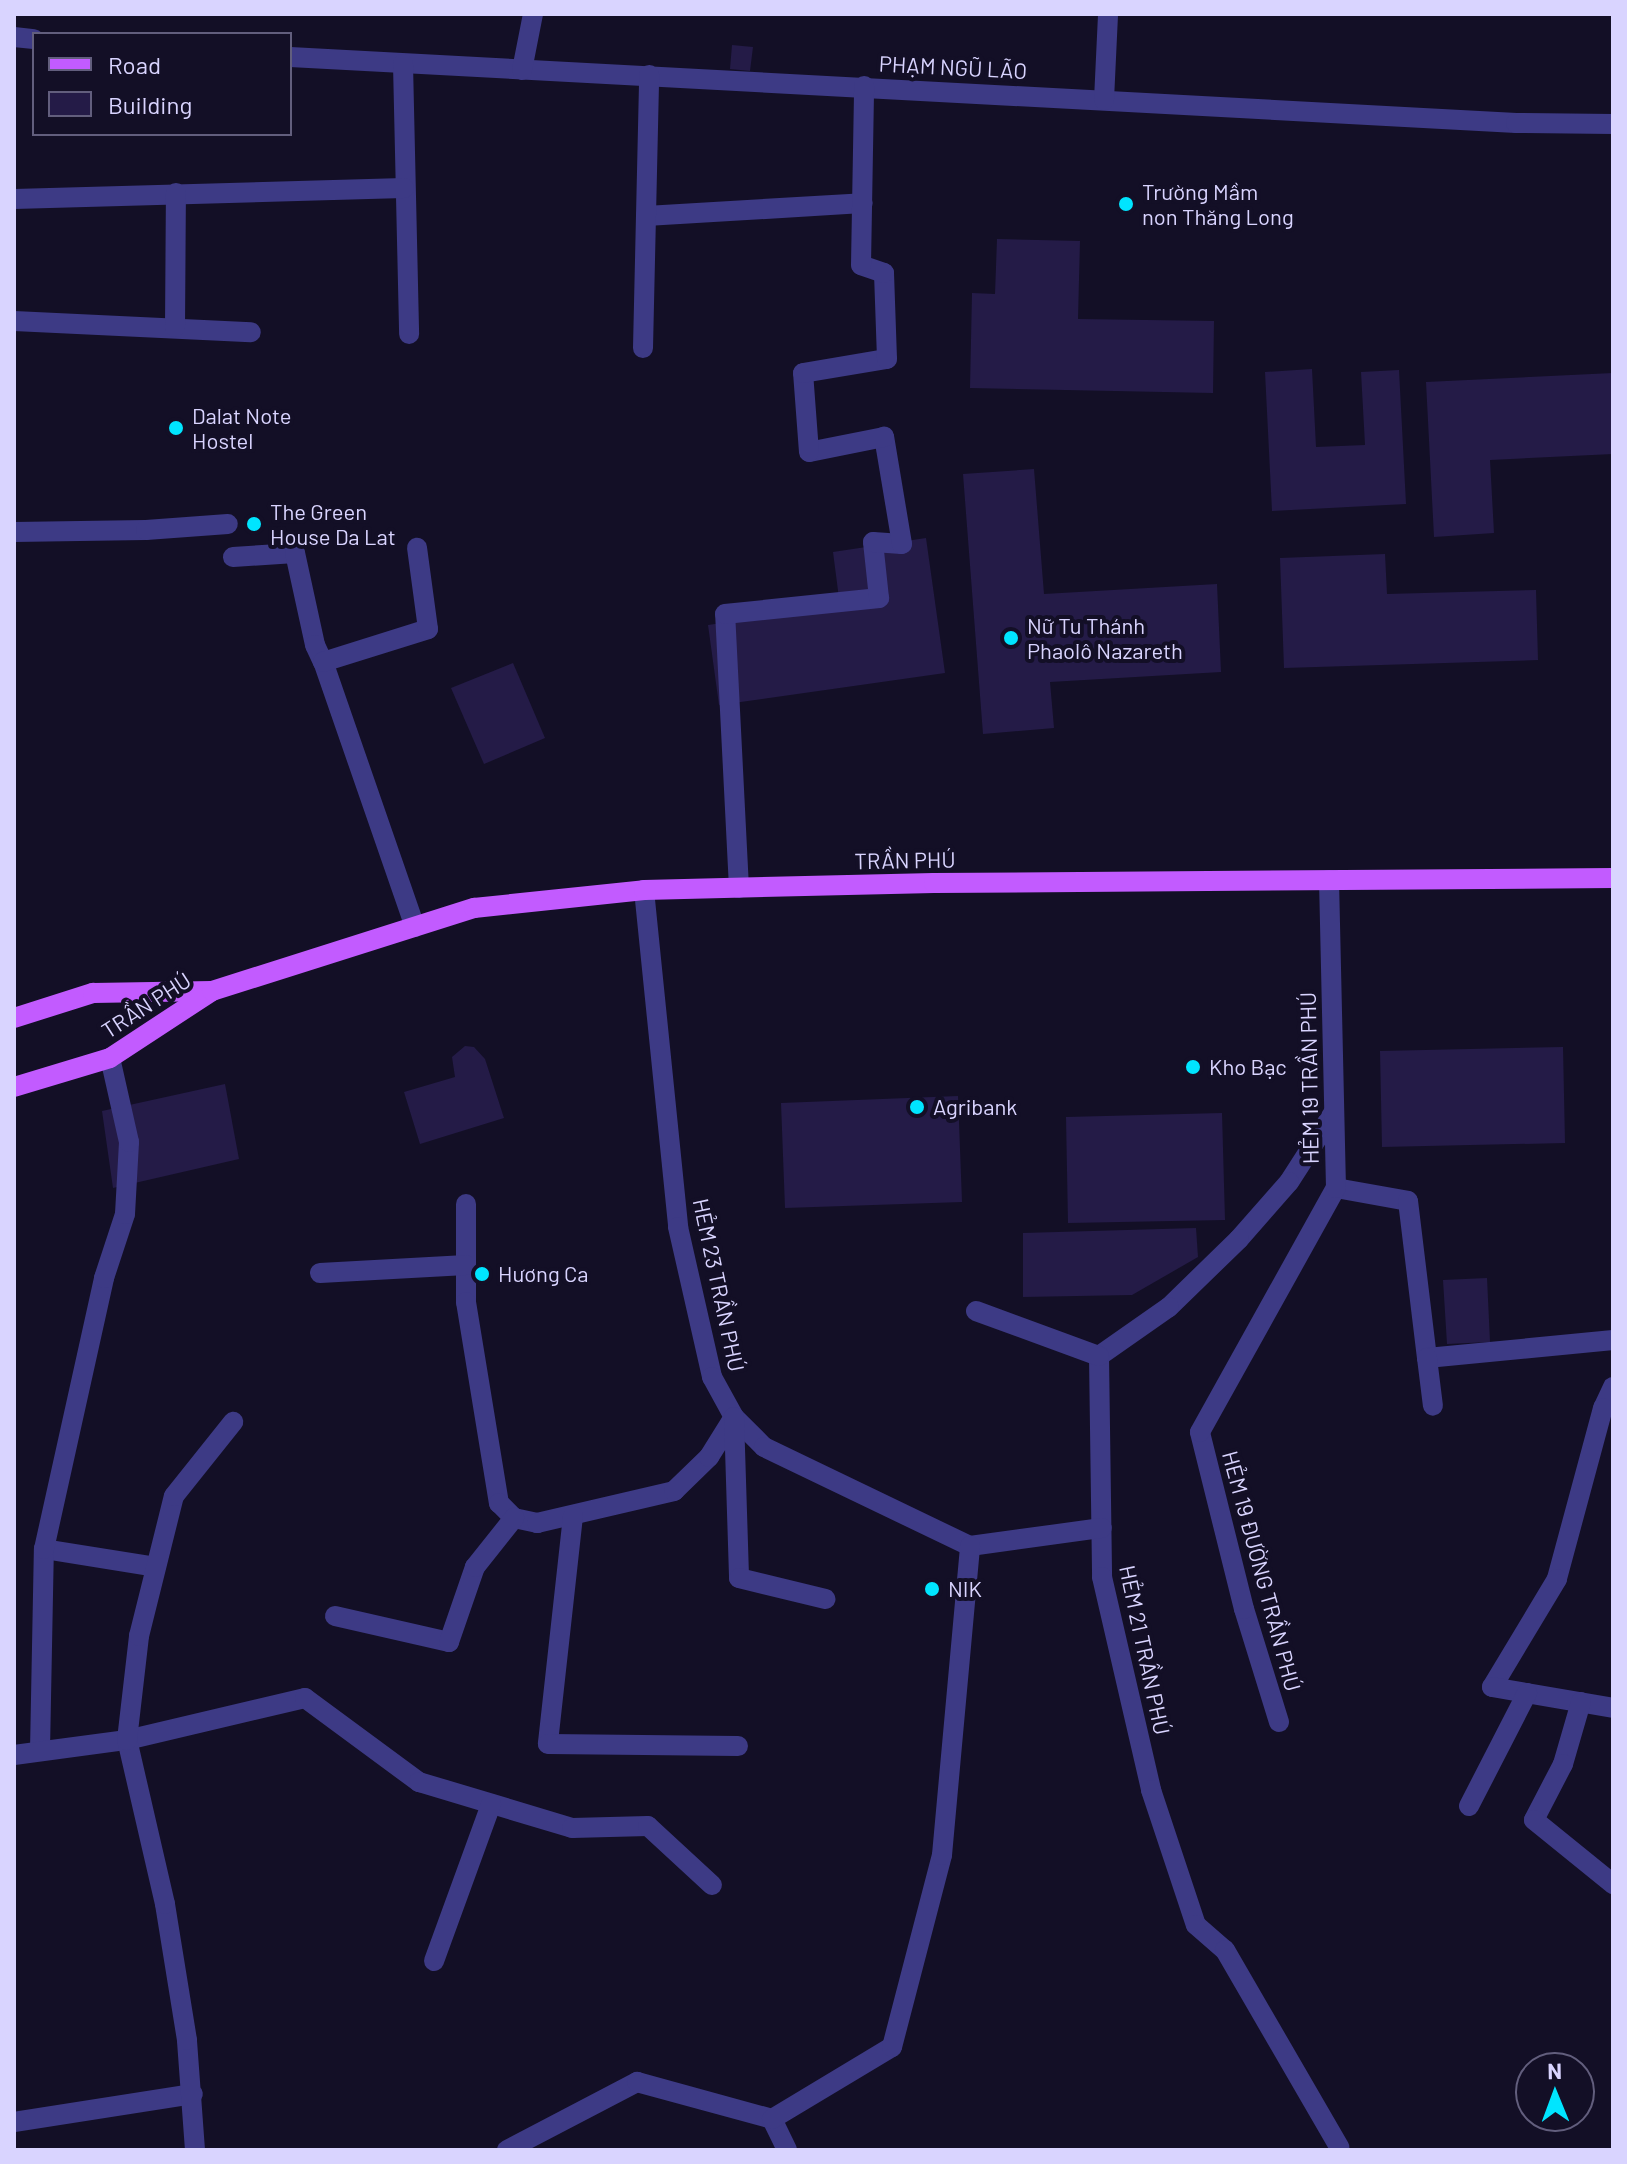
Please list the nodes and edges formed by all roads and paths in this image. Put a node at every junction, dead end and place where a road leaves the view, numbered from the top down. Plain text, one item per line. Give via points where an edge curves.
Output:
1 (533, 14) edge
2 (1108, 14) edge
3 (292, 57) edge
4 (403, 64) junction
5 (522, 70) junction
6 (649, 75) junction
7 (864, 86) junction
8 (1104, 100) junction
9 (1613, 124) edge
10 (404, 188) junction
11 (176, 193) junction
12 (14, 199) edge
13 (863, 203) junction
14 (646, 216) junction
15 (14, 321) edge
16 (175, 327) junction
17 (251, 332) dead end
18 (409, 334) dead end
19 (643, 348) dead end
20 (228, 524) dead end
21 (14, 532) edge
22 (417, 548) dead end
23 (233, 557) dead end
24 (323, 662) junction
25 (1613, 878) edge
26 (1329, 880) junction
27 (739, 888) junction
28 (644, 890) junction
29 (415, 927) junction
30 (212, 991) junction
31 (14, 1018) edge
32 (110, 1058) junction
33 (14, 1087) edge
34 (1334, 1112) junction
35 (1336, 1188) junction
36 (466, 1204) dead end
37 (466, 1265) junction
38 (320, 1273) dead end
39 (976, 1311) dead end
40 (1613, 1340) edge
41 (1099, 1356) junction
42 (1427, 1358) junction
43 (1613, 1387) edge
44 (1433, 1406) dead end
45 (734, 1417) junction
46 (233, 1422) dead end
47 (1200, 1432) joint
48 (573, 1516) junction
49 (514, 1518) junction
50 (1102, 1528) junction
51 (970, 1546) junction
52 (44, 1549) junction
53 (156, 1567) junction
54 (825, 1599) dead end
55 (335, 1616) dead end
56 (1527, 1693) junction
57 (1581, 1702) junction
58 (1613, 1708) edge
59 (1279, 1722) dead end
60 (127, 1740) junction
61 (738, 1746) dead end
62 (40, 1751) junction
63 (14, 1755) edge
64 (491, 1804) junction
65 (1469, 1806) dead end
66 (1613, 1884) edge
67 (712, 1885) dead end
68 (434, 1961) dead end
69 (193, 2094) junction
70 (772, 2119) junction
71 (14, 2122) edge
72 (1339, 2147) dead end
73 (195, 2150) edge
74 (507, 2150) edge
75 (787, 2150) edge

1 - 5 street
2 - 8 street
3 - 4 street, PHẠM NGŨ LÃO
4 - 5 street, PHẠM NGŨ LÃO
4 - 10 street
5 - 6 street, PHẠM NGŨ LÃO
6 - 7 street, PHẠM NGŨ LÃO
6 - 14 street
7 - 8 street, PHẠM NGŨ LÃO
7 - 13 street
8 - 9 street, PHẠM NGŨ LÃO
10 - 11 street
10 - 18 street
11 - 12 street
11 - 16 street
13 - 14 street
13 - 27 street via 861,265 884,273 887,359 803,373 809,452 884,437 902,544 873,542 879,598 725,614
14 - 19 street
15 - 16 street
16 - 17 street
20 - 21 street
22 - 24 street via 428,629
23 - 24 street via 295,553
24 - 29 street
25 - 26 main road, TRẦN PHÚ
26 - 27 main road, TRẦN PHÚ
26 - 34 street, HẺM 19 TRẦN PHÚ
27 - 28 main road, TRẦN PHÚ
28 - 29 main road, TRẦN PHÚ via 474,908
28 - 45 street, HẺM 23 TRẦN PHÚ via 678,1227 712,1377
29 - 30 main road, TRẦN PHÚ
30 - 31 main road, TRẦN PHÚ via 93,993
30 - 32 main road, TRẦN PHÚ
32 - 33 main road, TRẦN PHÚ
32 - 52 street via 129,1142 125,1214 104,1278
34 - 35 street, HẺM 19 TRẦN PHÚ
34 - 41 street via 1289,1182 1239,1239 1169,1307
35 - 42 street via 1408,1201
35 - 47 street, HẺM 19 TRẦN PHÚ
36 - 37 street
37 - 38 street
37 - 49 street via 466,1302 499,1503
39 - 41 street
40 - 42 street
41 - 50 street, HẺM 21 TRẦN PHÚ
42 - 44 street
43 - 56 street via 1557,1579 1492,1687
45 - 48 street via 709,1457 674,1491
45 - 51 street, HẺM 23 TRẦN PHÚ via 764,1447
45 - 54 street via 739,1578
46 - 53 street via 174,1496
47 - 59 street, HẺM 19 ĐƯỜNG TRẦN PHÚ via 1244,1609
48 - 49 street via 537,1523
48 - 61 street via 548,1744
49 - 55 street via 475,1567 449,1642
50 - 51 street
50 - 72 street, HẺM 21 TRẦN PHÚ via 1102,1577 1151,1790 1196,1925 1225,1950
51 - 70 street via 942,1855 892,2047
52 - 53 street
52 - 62 street
53 - 60 street via 139,1636
56 - 57 street
56 - 65 street
57 - 58 street
57 - 66 street via 1563,1764 1534,1820
60 - 62 street
60 - 64 street via 305,1698 419,1782
60 - 69 street via 165,1904
62 - 63 street
64 - 67 street via 572,1828 648,1826
64 - 68 street
69 - 71 street
69 - 73 street
70 - 74 street via 637,2082
70 - 75 street

